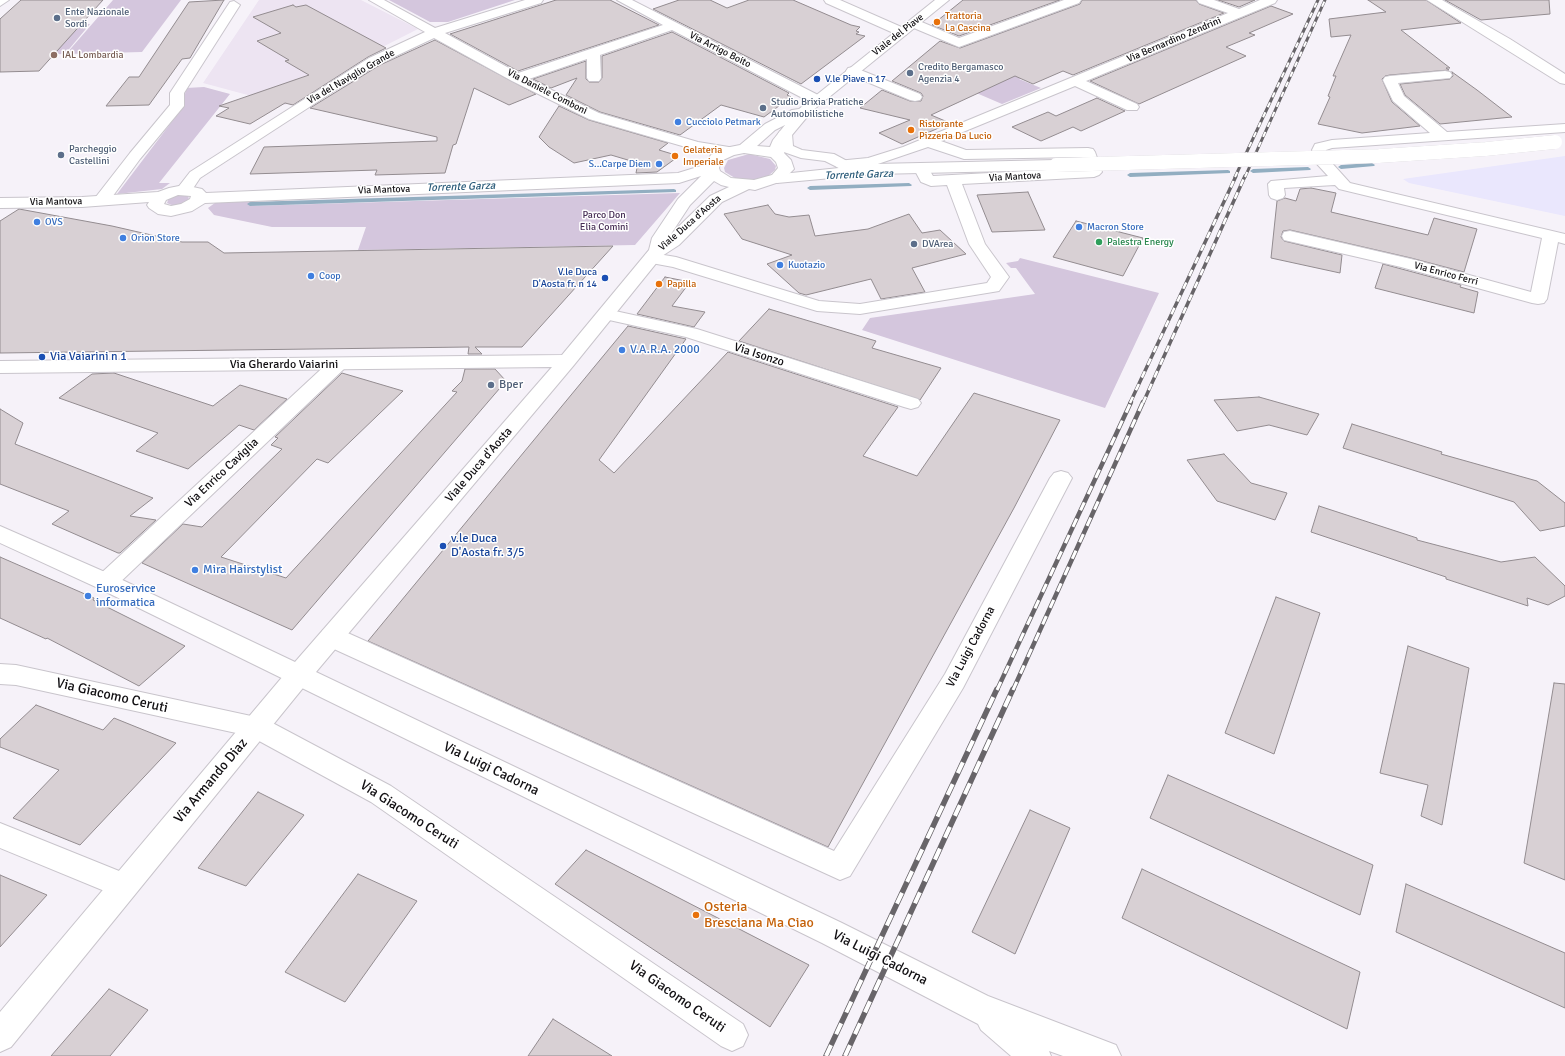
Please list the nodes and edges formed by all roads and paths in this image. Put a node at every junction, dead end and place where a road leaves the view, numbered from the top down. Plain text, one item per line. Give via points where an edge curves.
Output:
1 (3, 0) edge
2 (376, 0) edge
3 (537, 0) edge
4 (623, 0) edge
5 (830, 0) edge
6 (943, 0) edge
7 (1075, 0) edge
8 (1203, 0) edge
9 (1272, 0) edge
10 (1432, 0) edge
11 (0, 2) edge
12 (234, 5) dead end
13 (1238, 13) junction
14 (913, 23) junction
15 (673, 26) junction
16 (436, 32) junction
17 (902, 32) junction
18 (593, 52) junction
19 (854, 71) junction
20 (1445, 75) dead end
21 (517, 78) junction
22 (594, 78) dead end
23 (1565, 80) edge
24 (1077, 82) junction
25 (915, 97) dead end
26 (812, 104) junction
27 (1132, 107) dead end
28 (1565, 128) edge
29 (784, 134) junction
30 (1442, 136) junction
31 (929, 142) junction
32 (1560, 142) edge
33 (737, 150) junction
34 (780, 157) junction
35 (842, 164) junction
36 (875, 169) junction
37 (922, 169) junction
38 (712, 171) junction
39 (1332, 173) junction
40 (777, 178) junction
41 (953, 180) junction
42 (746, 185) junction
43 (184, 190) junction
44 (1278, 195) dead end
45 (160, 197) junction
46 (200, 198) junction
47 (101, 201) junction
48 (0, 203) edge
49 (1290, 236) dead end
50 (1558, 237) edge
51 (654, 255) junction
52 (606, 314) junction
53 (567, 361) junction
54 (338, 364) junction
55 (0, 367) edge
56 (910, 404) dead end
57 (1061, 478) dead end
58 (0, 534) edge
59 (106, 582) junction
60 (332, 637) junction
61 (0, 674) edge
62 (298, 676) junction
63 (256, 727) junction
64 (0, 835) edge
65 (124, 886) junction
66 (980, 1009) junction
67 (732, 1035) dead end
68 (0, 1036) edge
69 (1035, 1056) edge
70 (1105, 1056) edge

1 - 11 street
2 - 16 street, Via Daniele Comboni
3 - 16 street, Via del Naviglio Grande
4 - 15 street, Via Arrigo Boito
5 - 17 street
6 - 14 street, Viale del Piave
7 - 14 street via 959,43
8 - 13 street
9 - 13 street, Via Bernardino Zendrini
10 - 23 street
12 - 47 street via 177,93 177,106
13 - 24 street, Via Bernardino Zendrini
14 - 17 street, Viale del Piave
15 - 18 street
15 - 26 street, Via Arrigo Boito
16 - 21 street, Via Daniele Comboni
16 - 43 street, Via del Naviglio Grande via 374,61 329,88 195,175
17 - 19 street, Viale del Piave
18 - 21 street
18 - 22 street
19 - 25 street
19 - 26 street, Viale del Piave
20 - 30 street via 1390,80 1402,103
21 - 33 street, Via Daniele Comboni via 594,116 696,146
24 - 27 street
24 - 31 street, Via Bernardino Zendrini
26 - 29 street, Viale del Piave
26 - 33 street, Viale del Piave via 770,127
28 - 30 street
29 - 34 street, Viale del Piave via 780,140
29 - 35 street via 786,148 791,151 829,156
30 - 39 street via 1320,147 1319,150
31 - 35 street, Via Bernardino Zendrini via 889,157
31 - 41 street, Via Mantova via 964,155 1088,152 1094,172
32 - 37 street, bridge via 1379,156
33 - 34 street via 761,150
33 - 38 street via 716,158 712,163
34 - 35 street via 799,163
34 - 40 street via 786,169
35 - 36 street
36 - 37 street
36 - 40 street
37 - 41 street, Via Mantova via 928,180
38 - 42 street via 726,182
38 - 46 street, Via Mantova via 679,178
38 - 51 street, Viale Duca d'Aosta via 672,219 660,238
39 - 44 street via 1276,184
39 - 50 street, Via Enrico Ferri via 1345,186
40 - 42 street via 764,184
41 - 51 street via 977,244 1000,277 993,287 860,309 818,306
42 - 51 street, Viale Duca d'Aosta via 716,199 673,241
43 - 45 street, Via Mantova
43 - 46 street, Via Mantova via 196,192
45 - 46 street, Via Mantova via 155,205 164,211 191,206
45 - 47 street, Via Mantova
47 - 48 street, Via Mantova
49 - 50 street, Via Enrico Ferri via 1538,298
51 - 52 street, Viale Duca d'Aosta
52 - 53 street, Viale Duca d'Aosta
52 - 56 street, Via Isonzo via 691,333
53 - 54 street, Via Gherardo Vaiarini
53 - 60 street, Viale Duca d'Aosta
54 - 55 street, Via Gherardo Vaiarini
54 - 59 street, Via Enrico Caviglia
57 - 60 street, Via Luigi Cadorna via 954,681 840,868
58 - 59 street, Via Luigi Cadorna
59 - 62 street, Via Luigi Cadorna
60 - 62 street, Viale Duca d'Aosta
61 - 63 street, Via Giacomo Ceruti via 16,675
62 - 63 street, Via Armando Diaz
62 - 66 street, Via Luigi Cadorna via 832,933
63 - 65 street, Via Armando Diaz
63 - 67 street, Via Giacomo Ceruti via 381,794
64 - 65 street
65 - 68 street, Via Armando Diaz
66 - 69 street, Via Luigi Cadorna
66 - 70 street, Via Luigi Cadorna

